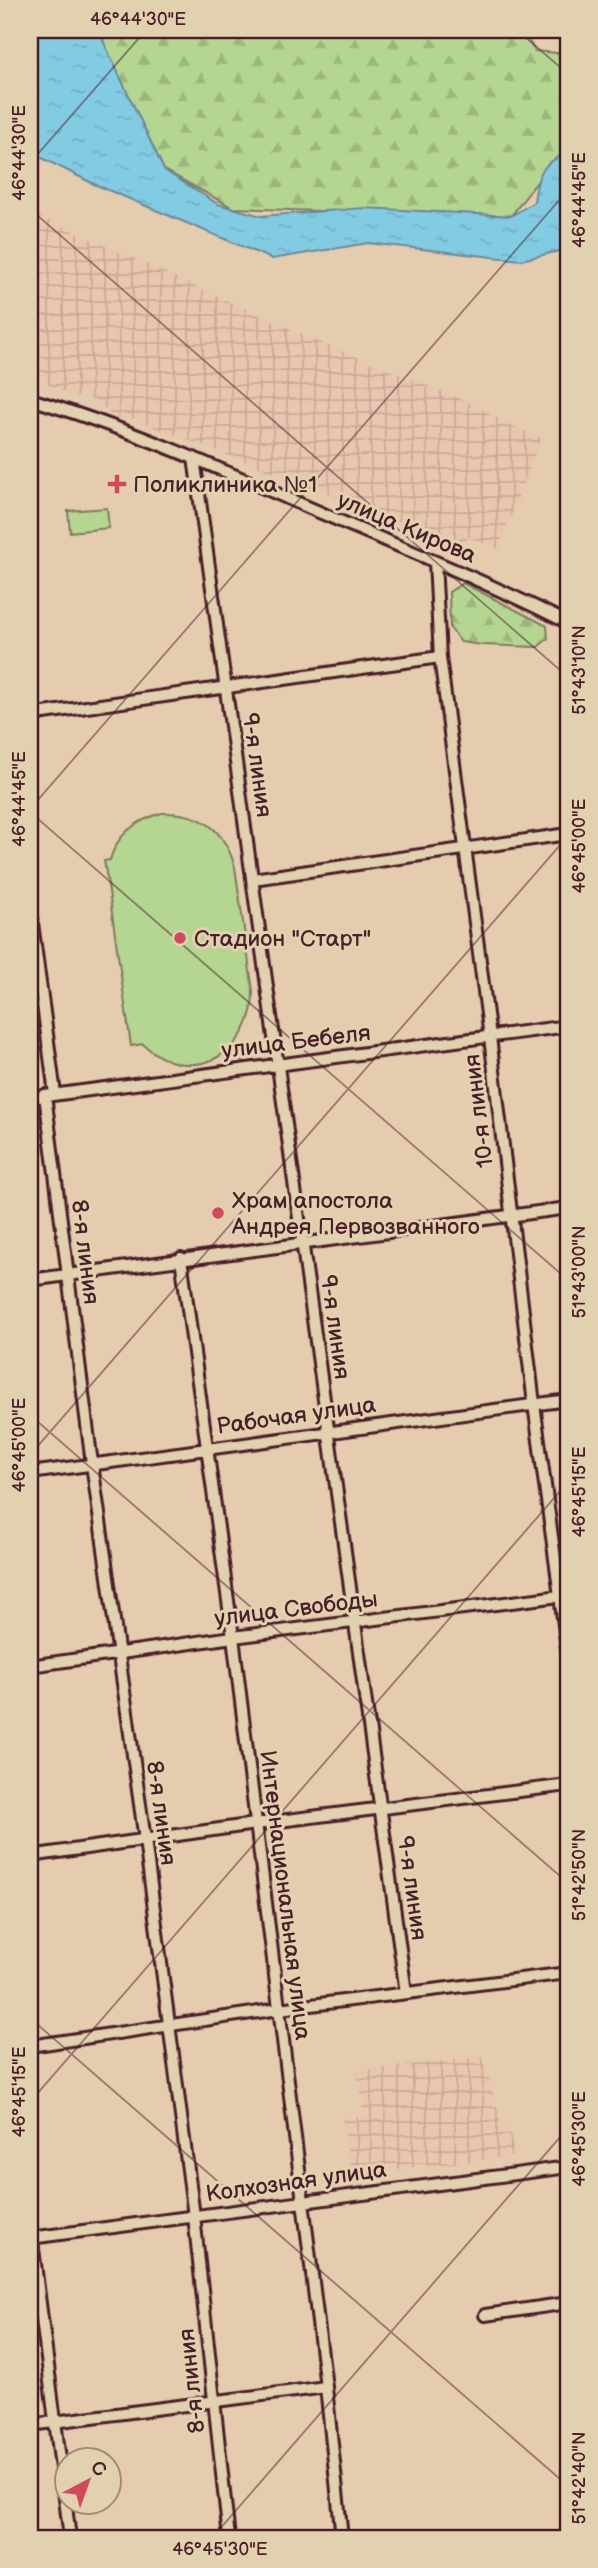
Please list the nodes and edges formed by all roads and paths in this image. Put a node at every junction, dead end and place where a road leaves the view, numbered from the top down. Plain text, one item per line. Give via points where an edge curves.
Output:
1 (30, 399) edge
2 (194, 458) junction
3 (435, 562) junction
4 (568, 623) edge
5 (440, 656) junction
6 (231, 687) junction
7 (30, 715) edge
8 (568, 834) edge
9 (465, 849) junction
10 (253, 879) junction
11 (30, 908) edge
12 (568, 1026) edge
13 (490, 1037) junction
14 (279, 1064) junction
15 (50, 1095) junction
16 (30, 1098) edge
17 (568, 1208) edge
18 (512, 1216) junction
19 (303, 1242) junction
20 (181, 1258) junction
21 (68, 1274) junction
22 (30, 1279) edge
23 (568, 1399) edge
24 (534, 1404) junction
25 (329, 1432) junction
26 (208, 1448) junction
27 (92, 1464) junction
28 (30, 1473) edge
29 (564, 1595) edge
30 (355, 1621) junction
31 (233, 1637) junction
32 (119, 1653) junction
33 (568, 1655) edge
34 (30, 1666) edge
35 (568, 1786) edge
36 (381, 1809) junction
37 (255, 1824) junction
38 (145, 1840) junction
39 (30, 1856) edge
40 (568, 1973) edge
41 (406, 1993) junction
42 (279, 2010) junction
43 (168, 2026) junction
44 (30, 2046) edge
45 (568, 2166) edge
46 (303, 2201) junction
47 (194, 2216) junction
48 (30, 2225) edge
49 (31, 2238) edge
50 (568, 2303) edge
51 (485, 2315) dead end
52 (326, 2387) junction
53 (214, 2401) junction
54 (55, 2421) junction
55 (30, 2425) edge
56 (70, 2538) edge
57 (229, 2538) edge
58 (342, 2538) edge

1 - 2 street, улица Кирова
2 - 3 street, улица Кирова
2 - 6 street, 9-я линия
3 - 4 street, улица Кирова
3 - 5 street, 10-я линия
5 - 6 street
5 - 9 street, 10-я линия
6 - 7 street
6 - 10 street, 9-я линия
8 - 9 street
9 - 10 street
9 - 13 street, 10-я линия
10 - 14 street, 9-я линия
11 - 15 street, 8-я линия
12 - 13 street, улица Бебеля
13 - 14 street, улица Бебеля
13 - 18 street, 10-я линия
14 - 15 street, улица Бебеля
14 - 19 street, 9-я линия
15 - 16 street, улица Бебеля
15 - 21 street, 8-я линия
17 - 18 street
18 - 19 street
18 - 24 street, 10-я линия
19 - 20 street
19 - 25 street, 9-я линия
20 - 21 street
20 - 26 street, Интернациональная улица
21 - 22 street
21 - 27 street, 8-я линия
23 - 24 street, Рабочая улица
24 - 25 street, Рабочая улица
24 - 29 street, 10-я линия
25 - 26 street, Рабочая улица
25 - 30 street, 9-я линия
26 - 27 street, Рабочая улица
26 - 31 street, Интернациональная улица
27 - 28 street, Рабочая улица
27 - 32 street, 8-я линия
29 - 30 street, улица Свободы
29 - 33 street, 10-я линия
30 - 31 street, улица Свободы
30 - 36 street, 9-я линия
31 - 32 street, улица Свободы
31 - 37 street, Интернациональная улица
32 - 34 street, улица Свободы
32 - 38 street, 8-я линия
35 - 36 street
36 - 37 street
36 - 41 street, 9-я линия
37 - 38 street
37 - 42 street, Интернациональная улица
38 - 39 street
38 - 43 street, 8-я линия
40 - 41 street
41 - 42 street
42 - 43 street
42 - 46 street, Интернациональная улица
43 - 44 street
43 - 47 street, 8-я линия
45 - 46 street, Колхозная улица
46 - 47 street, Колхозная улица
46 - 52 street, Интернациональная улица
47 - 49 street, Колхозная улица
47 - 53 street, 8-я линия
48 - 49 street
49 - 54 street
50 - 51 street
52 - 53 street
52 - 58 street, Интернациональная улица
53 - 54 street
53 - 57 street, 8-я линия
54 - 55 street
54 - 56 street

